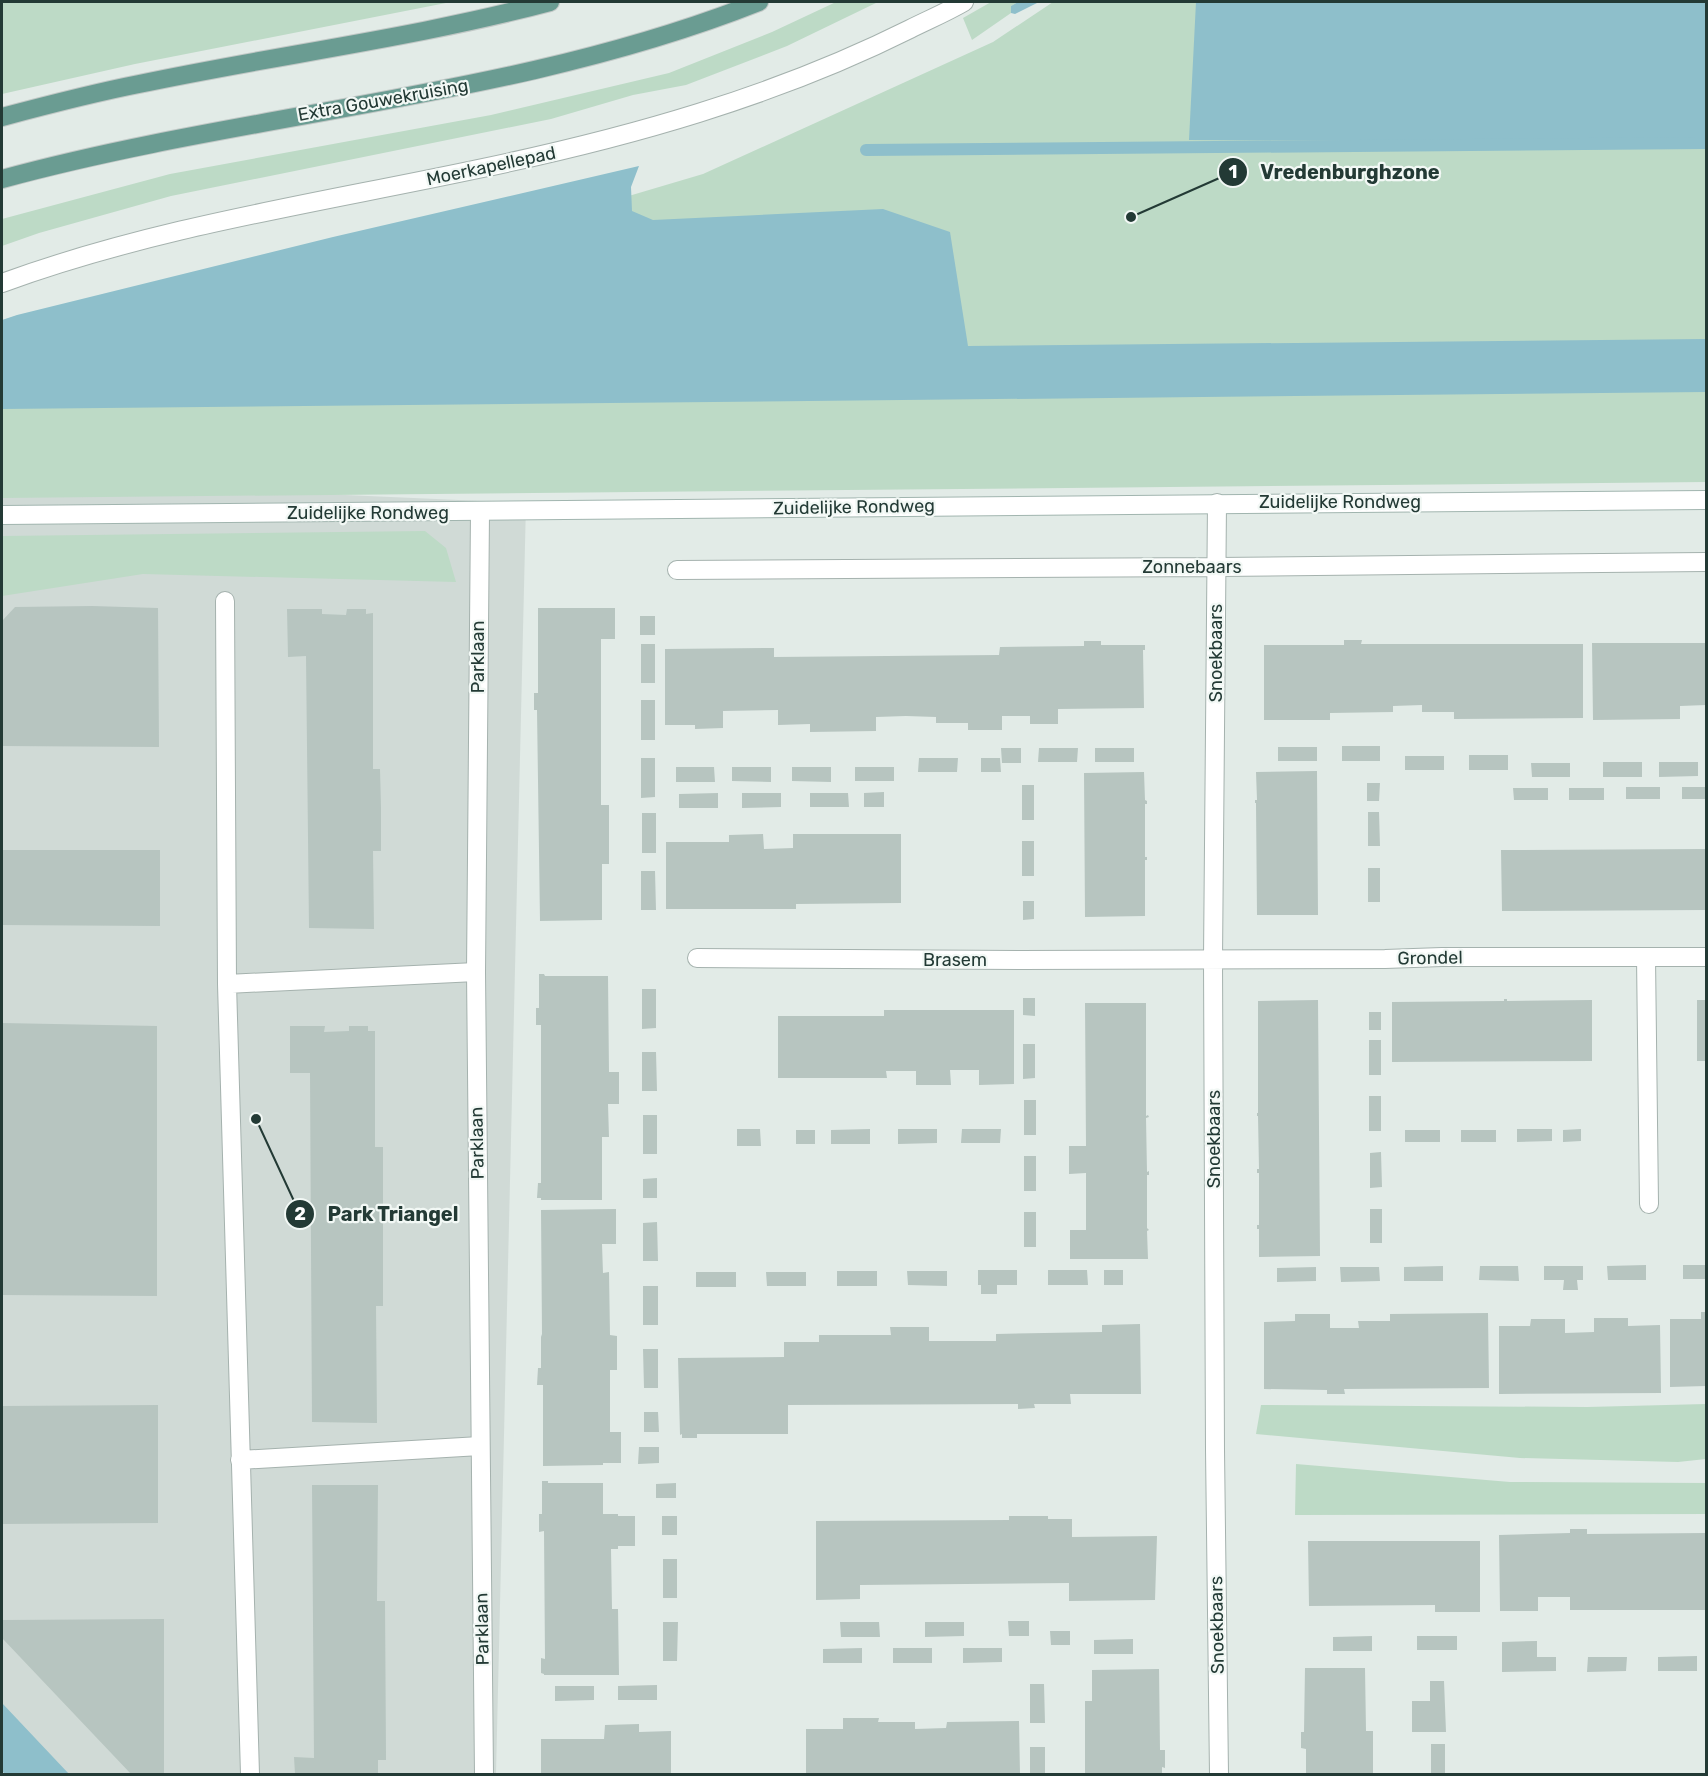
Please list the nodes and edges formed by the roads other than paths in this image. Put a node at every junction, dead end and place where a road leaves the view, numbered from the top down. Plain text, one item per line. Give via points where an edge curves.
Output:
1 (550, 2) edge
2 (759, 2) edge
3 (964, 2) edge
4 (2, 117) edge
5 (2, 179) edge
6 (2, 283) edge
7 (1707, 500) edge
8 (1217, 503) junction
9 (480, 512) junction
10 (2, 515) edge
11 (1707, 562) edge
12 (1216, 567) junction
13 (677, 570) dead end
14 (225, 601) dead end
15 (1646, 957) junction
16 (1707, 957) edge
17 (698, 958) dead end
18 (1213, 959) junction
19 (476, 972) junction
20 (227, 984) junction
21 (1649, 1204) dead end
22 (480, 1446) junction
23 (240, 1460) junction
24 (250, 1774) edge
25 (484, 1774) edge
26 (1219, 1774) edge

1 - 4 main road via 424,31 140,84
2 - 5 main road, Extra Gouwekruising via 655,39 517,75 108,152
3 - 6 street, Moerkapellepad via 861,53 691,116 554,153 138,240
7 - 8 street, Zuidelijke Rondweg
8 - 9 street, Zuidelijke Rondweg
8 - 12 street, Snoekbaars
9 - 10 street, Zuidelijke Rondweg
9 - 19 street, Parklaan
11 - 12 street, Zonnebaars
12 - 13 street, Zonnebaars
12 - 18 street, Snoekbaars
14 - 20 street
15 - 16 street, Grondel
15 - 18 street, Grondel
15 - 21 street
17 - 18 street, Brasem
18 - 26 street, Snoekbaars
19 - 20 street
19 - 22 street, Parklaan
20 - 23 street
22 - 23 street
22 - 25 street, Parklaan
23 - 24 street

